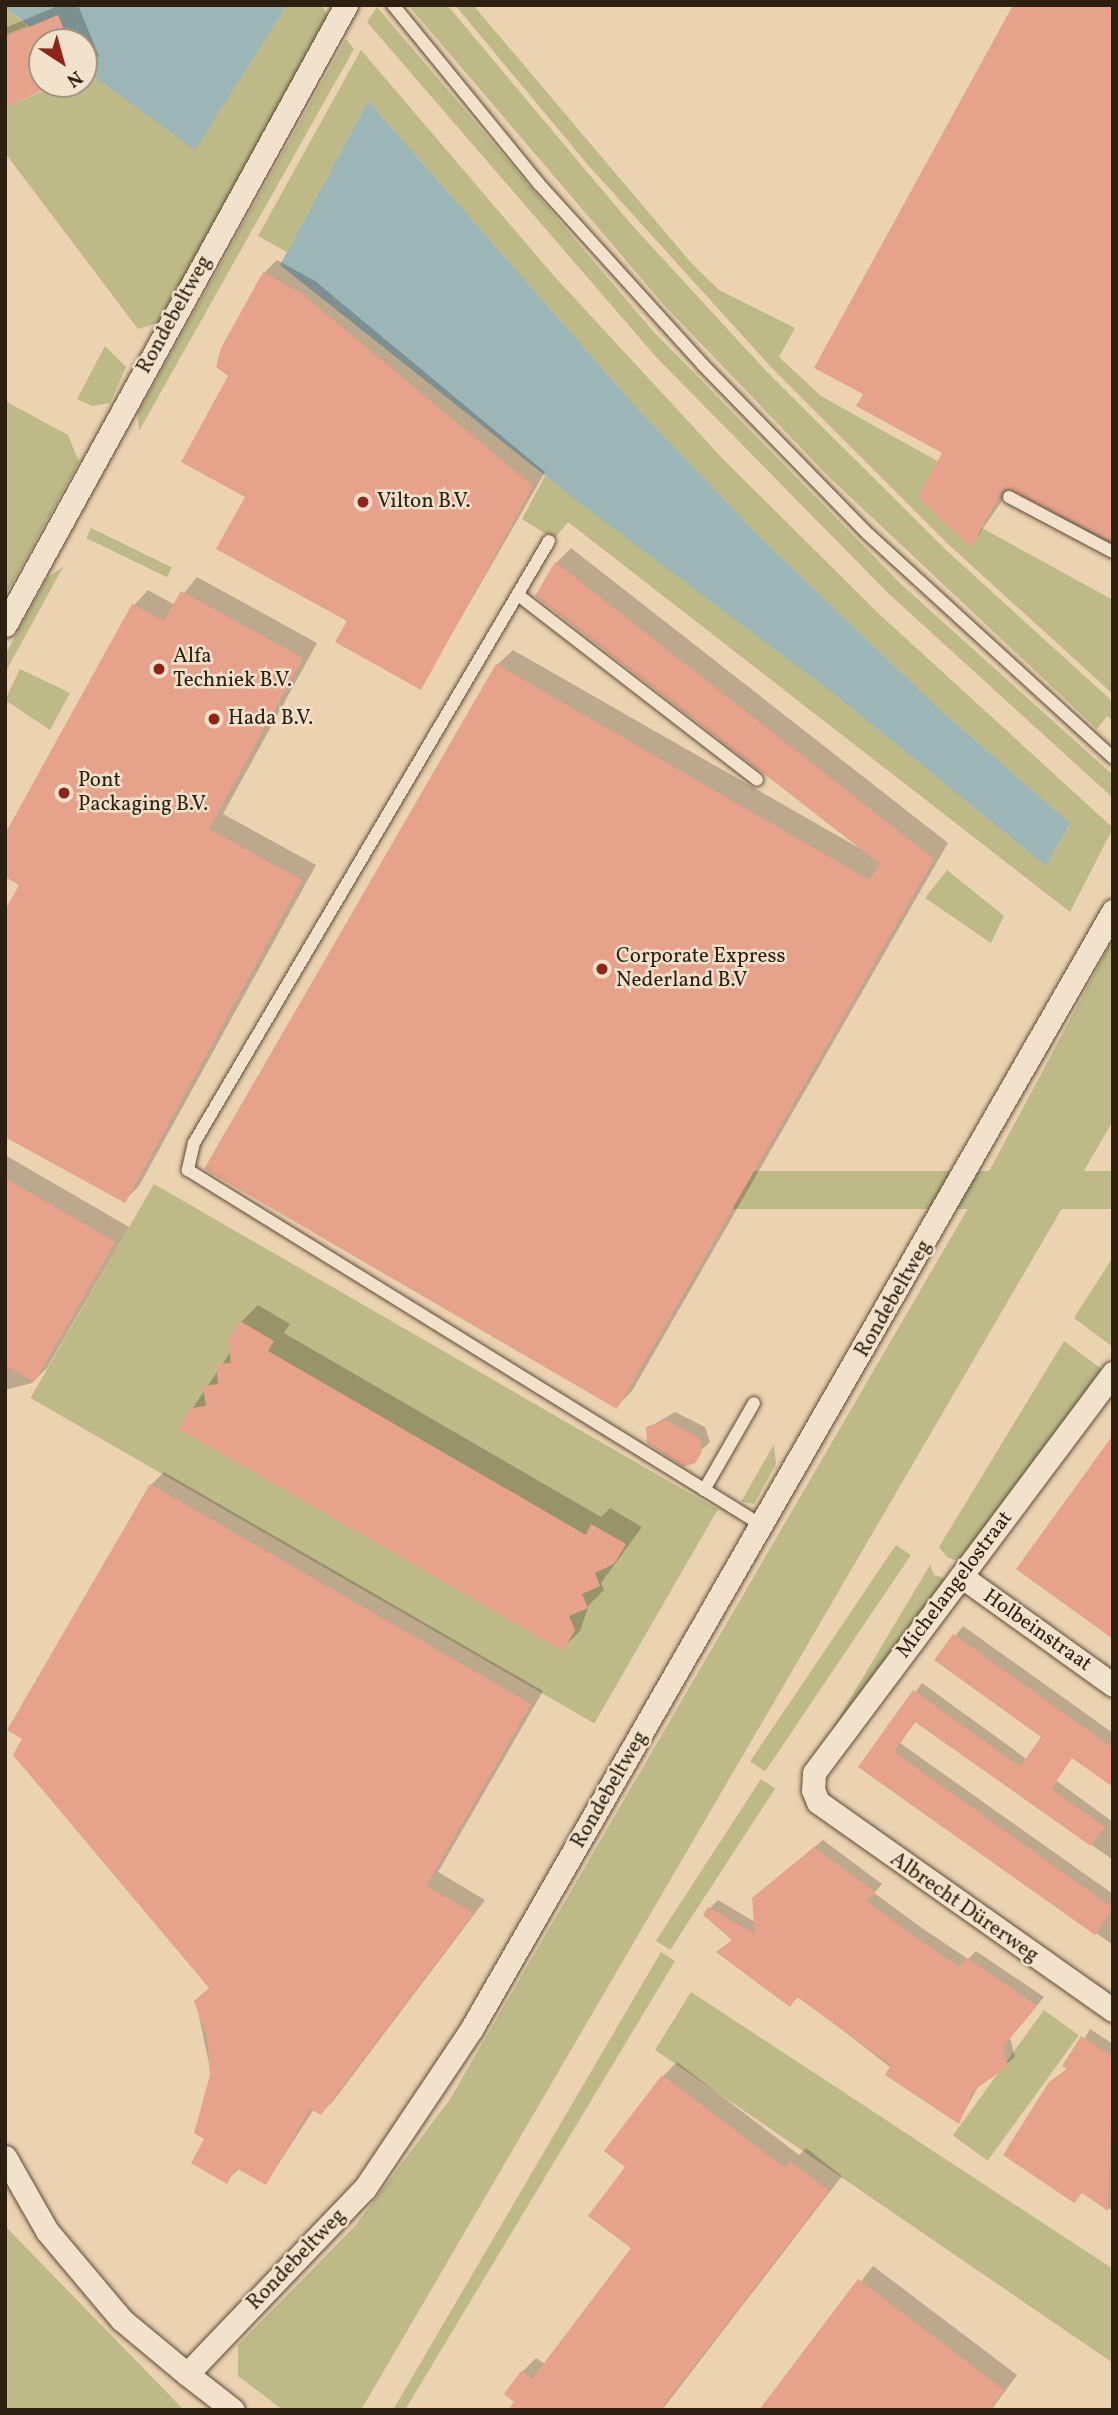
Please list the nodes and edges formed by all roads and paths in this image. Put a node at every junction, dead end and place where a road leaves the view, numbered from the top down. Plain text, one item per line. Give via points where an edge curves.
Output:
1 (346, 5) edge
2 (393, 5) edge
3 (1009, 497) dead end
4 (549, 541) dead end
5 (1113, 552) edge
6 (518, 594) junction
7 (5, 625) edge
8 (1113, 758) edge
9 (757, 780) dead end
10 (1113, 911) edge
11 (1113, 1373) edge
12 (754, 1403) dead end
13 (704, 1490) junction
14 (764, 1526) junction
15 (961, 1576) junction
16 (1113, 1685) edge
17 (818, 1802) joint
18 (1113, 2010) edge
19 (5, 2157) edge
20 (187, 2374) junction
21 (233, 2410) edge

1 - 7 street, Rondebeltweg
2 - 8 lane via 539,184 712,374 868,534
3 - 5 lane
4 - 6 lane
6 - 9 lane
6 - 13 lane via 194,1143 188,1170
10 - 14 street, Rondebeltweg
11 - 15 street, Michelangelostraat
12 - 13 lane
13 - 14 lane
14 - 20 street, Rondebeltweg via 472,2028 365,2188
15 - 16 street, Holbeinstraat
15 - 17 street, Michelangelostraat via 814,1773
17 - 18 street, Albrecht Dürerweg
19 - 20 street via 47,2231 122,2320
20 - 21 street

